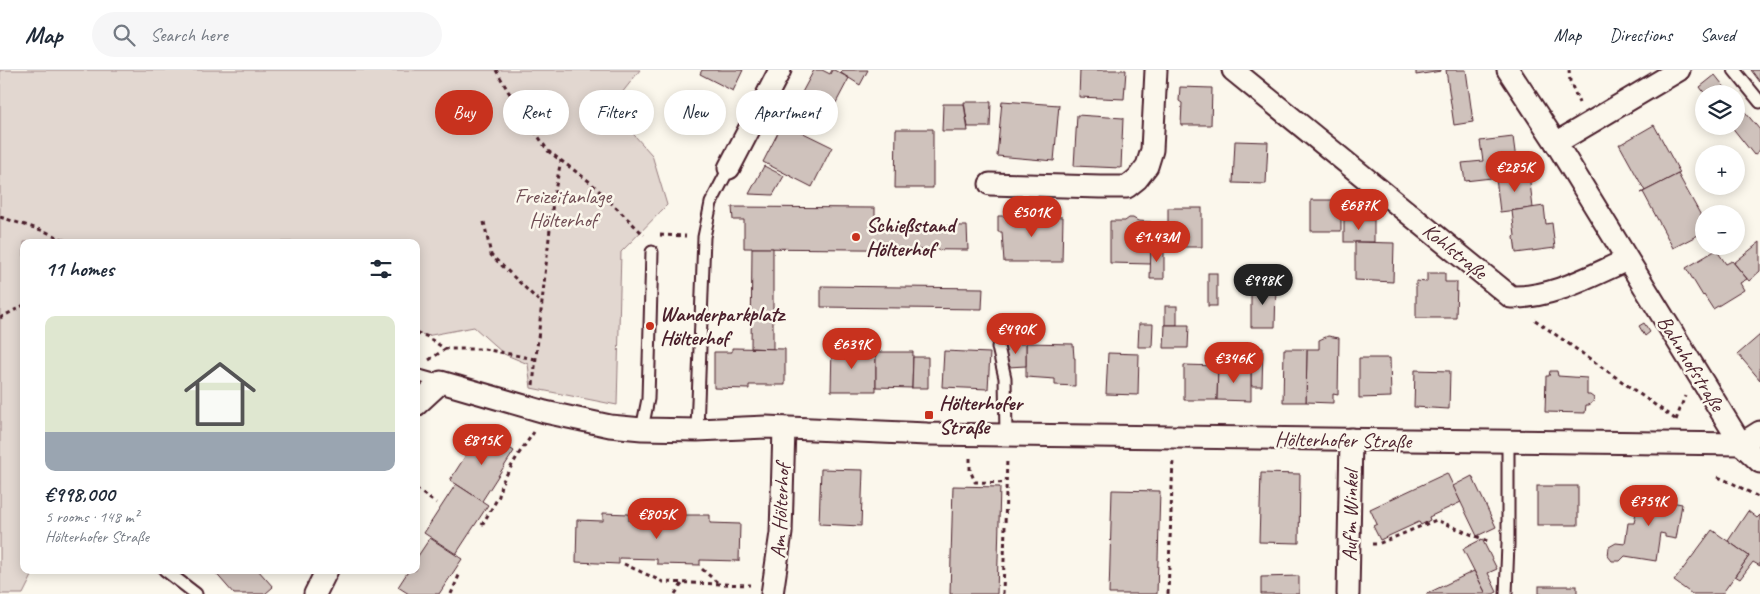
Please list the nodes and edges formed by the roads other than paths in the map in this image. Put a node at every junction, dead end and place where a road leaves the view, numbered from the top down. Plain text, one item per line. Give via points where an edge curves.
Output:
1 (780, 70) edge
2 (1156, 70) edge
3 (1233, 70) edge
4 (1508, 70) edge
5 (1679, 70) edge
6 (1734, 70) edge
7 (1760, 102) edge
8 (1556, 143) junction
9 (729, 168) joint
10 (990, 184) dead end
11 (652, 252) dead end
12 (1628, 260) junction
13 (998, 347) dead end
14 (420, 375) edge
15 (441, 382) junction
16 (420, 401) edge
17 (784, 428) junction
18 (642, 429) junction
19 (697, 430) junction
20 (1760, 432) edge
21 (1006, 435) junction
22 (1351, 438) junction
23 (1508, 442) junction
24 (1741, 444) junction
25 (1760, 462) edge
26 (170, 574) edge
27 (326, 574) edge
28 (773, 590) edge
29 (196, 594) edge
30 (316, 594) edge
31 (1348, 594) edge
32 (1506, 594) edge

1 - 9 street
2 - 10 street via 1152,150 1147,166 1127,187
3 - 12 street, Kohlstraße via 1511,297 1553,292
4 - 8 street, Bahnhofstraße
5 - 8 street
6 - 7 lane
8 - 12 street, Bahnhofstraße
9 - 19 lane via 710,204 704,237
11 - 18 lane via 648,399
12 - 24 street, Bahnhofstraße
13 - 21 lane via 1005,378
14 - 15 lane, Hölterhofer Straße
15 - 16 street
15 - 18 street, Hölterhofer Straße via 530,408 610,426
17 - 19 street, Hölterhofer Straße
17 - 21 street, Hölterhofer Straße
17 - 28 street, Am Hölterhof via 781,533
18 - 19 street, Hölterhofer Straße
20 - 24 street
21 - 22 street, Hölterhofer Straße
22 - 23 street, Hölterhofer Straße
22 - 31 street, Auf'm Winkel
23 - 24 street, Hölterhofer Straße
23 - 32 lane
24 - 25 street, Bahnhofstraße
26 - 29 lane
27 - 30 street

